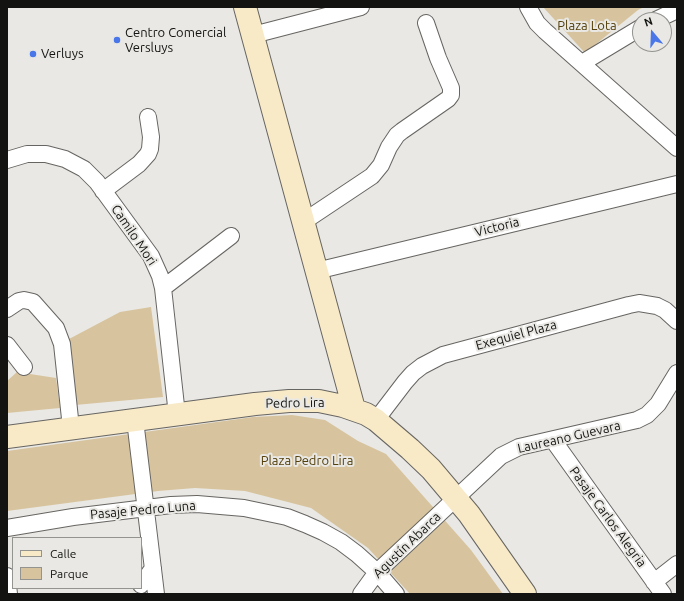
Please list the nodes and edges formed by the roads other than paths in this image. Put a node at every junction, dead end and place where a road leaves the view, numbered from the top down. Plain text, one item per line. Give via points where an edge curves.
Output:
1 (245, 7) edge
2 (361, 7) edge
3 (528, 7) edge
4 (426, 23) dead end
5 (632, 33) edge
6 (253, 35) junction
7 (582, 63) junction
8 (148, 117) dead end
9 (677, 148) edge
10 (7, 160) edge
11 (677, 184) edge
12 (104, 191) junction
13 (304, 222) junction
14 (231, 236) dead end
15 (316, 270) junction
16 (163, 288) junction
17 (7, 309) edge
18 (677, 321) edge
19 (7, 345) edge
20 (24, 367) dead end
21 (677, 373) edge
22 (354, 409) junction
23 (178, 415) junction
24 (135, 420) junction
25 (376, 420) junction
26 (71, 428) junction
27 (7, 438) edge
28 (552, 440) junction
29 (456, 499) junction
30 (146, 508) junction
31 (7, 528) edge
32 (677, 564) edge
33 (153, 568) junction
34 (377, 572) junction
35 (7, 576) edge
36 (142, 584) edge
37 (659, 588) edge
38 (9, 594) edge
39 (156, 594) edge
40 (361, 594) edge
41 (396, 594) edge
42 (525, 594) edge

1 - 6 street
2 - 6 street
3 - 7 street via 537,23
4 - 13 street via 451,88 448,99 397,135 372,176
5 - 7 street
6 - 13 street
7 - 9 street
8 - 12 street via 151,137 148,154
10 - 12 street, Camilo Mori via 27,154 46,154 64,159 84,169
11 - 15 street, Victoria
12 - 16 street, Camilo Mori via 151,256
13 - 15 street
14 - 16 street
15 - 22 street
16 - 23 street, Camilo Mori
17 - 26 street via 19,301 29,300 56,328 62,344
18 - 25 street, Exequiel Plaza via 657,306 639,303 443,355 413,374
19 - 20 street
21 - 28 street, Laureano Guevara via 658,404 647,415 637,420
22 - 23 street, Pedro Lira via 320,401 289,401
22 - 25 street, Pedro Lira
23 - 24 street, Pedro Lira
24 - 26 street, Pedro Lira
24 - 30 street
25 - 29 street, Pedro Lira via 431,469
26 - 27 street, Pedro Lira
28 - 29 street, Laureano Guevara via 519,447 501,456
28 - 37 street, Pasaje Carlos Alegria
29 - 34 street, Agustín Abarca
29 - 42 street, Pedro Lira
30 - 31 street, Pasaje Pedro Luna
30 - 33 street
30 - 34 street, Pasaje Pedro Luna via 197,504 244,508 287,517 341,542
32 - 37 street
33 - 36 street
33 - 39 street
34 - 40 street, Agustín Abarca
34 - 41 street, Pasaje Pedro Luna
35 - 38 street

